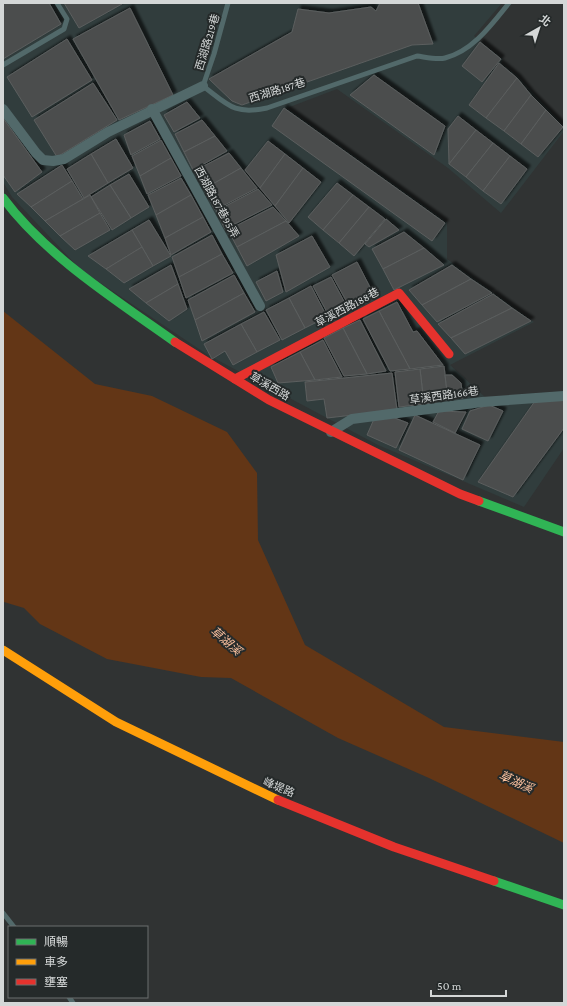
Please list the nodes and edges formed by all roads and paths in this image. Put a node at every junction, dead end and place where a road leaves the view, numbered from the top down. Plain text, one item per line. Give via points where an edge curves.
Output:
1 (58, 3) edge
2 (228, 3) edge
3 (509, 3) edge
4 (3, 65) edge
5 (202, 86) junction
6 (3, 109) edge
7 (152, 109) junction
8 (3, 198) edge
9 (260, 306) dead end
10 (449, 354) dead end
11 (235, 379) junction
12 (564, 396) edge
13 (332, 432) junction
14 (564, 532) edge
15 (3, 650) edge
16 (564, 905) edge
17 (3, 913) edge
18 (13, 926) edge

1 - 4 lane via 67,19 64,29
2 - 5 lane, 西湖路219巷
3 - 5 lane, 西湖路187巷 via 488,29 462,52 443,59 417,56 267,108 250,112 235,110
5 - 7 street
6 - 7 street via 36,153 43,160 54,161 64,159
7 - 9 street, 西湖路187巷95弄
8 - 11 street, 草溪西路 via 20,221 89,281 176,344
10 - 11 street, 草溪西路188巷 via 399,293
11 - 13 street, 草溪西路 via 269,400
12 - 13 street, 草溪西路166巷 via 482,402 352,419
13 - 14 street, 草溪西路 via 460,494
15 - 16 street, 峰堤路 via 116,722 272,797 394,847
17 - 18 lane

